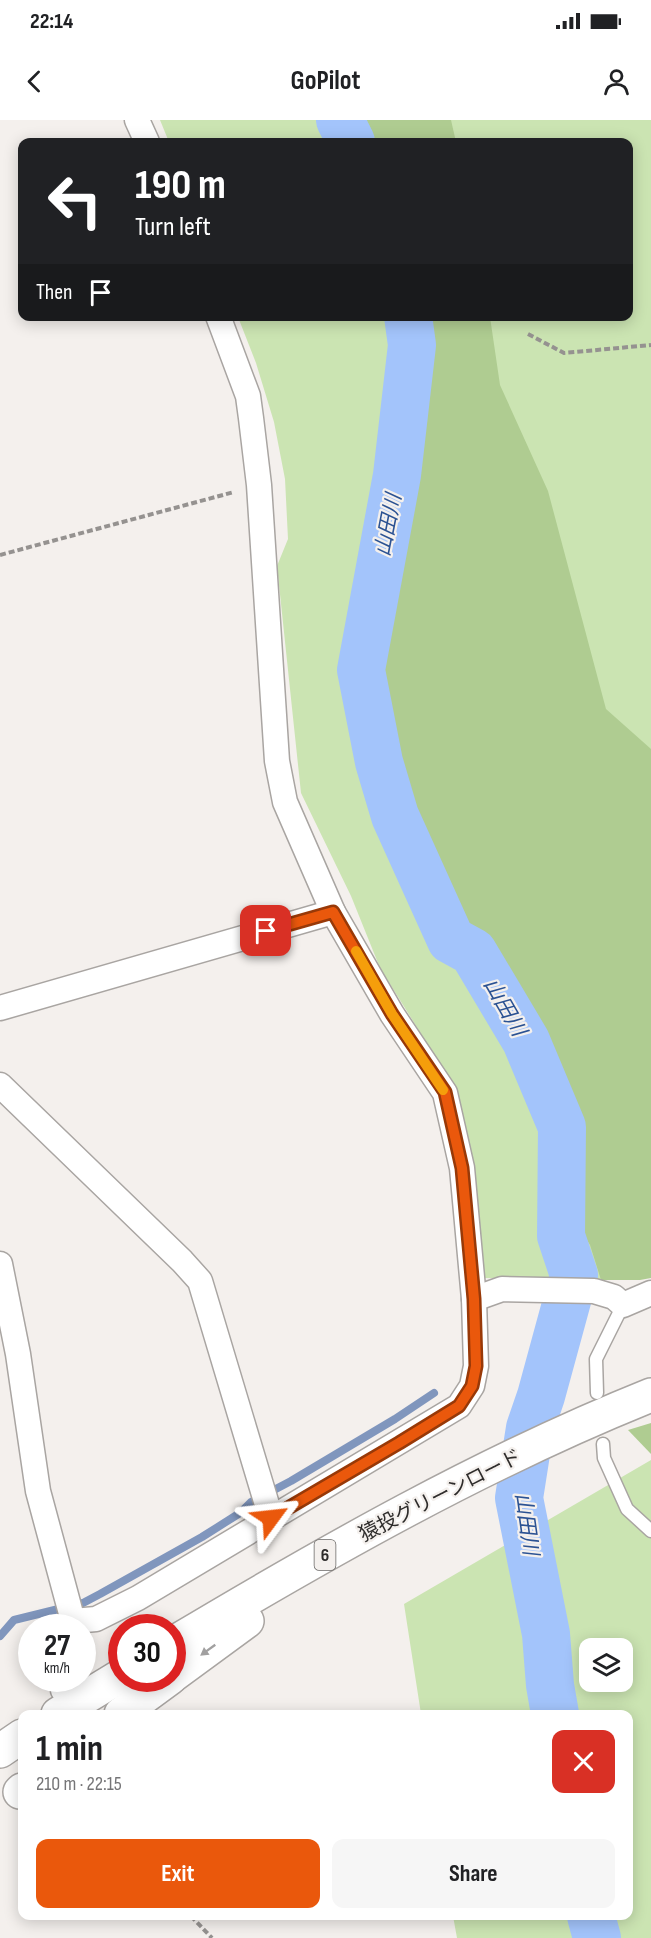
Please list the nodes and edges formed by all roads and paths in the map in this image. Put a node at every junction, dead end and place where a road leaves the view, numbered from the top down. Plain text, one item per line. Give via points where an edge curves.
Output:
1 (137, 120) edge
2 (145, 138) edge
3 (220, 321) edge
4 (528, 334) dead end
5 (651, 345) edge
6 (259, 485) junction
7 (0, 555) edge
8 (333, 912) junction
9 (0, 1008) edge
10 (0, 1085) edge
11 (0, 1264) edge
12 (651, 1293) edge
13 (474, 1299) junction
14 (623, 1305) junction
15 (597, 1393) dead end
16 (651, 1395) edge
17 (593, 1433) junction
18 (271, 1518) junction
19 (374, 1528) junction
20 (651, 1531) edge
21 (69, 1614) edge
22 (96, 1619) edge
23 (186, 1636) edge
24 (186, 1666) edge
25 (108, 1679) edge
26 (151, 1692) edge
27 (61, 1694) edge
28 (126, 1710) edge
29 (195, 1920) edge
30 (212, 1938) edge

1 - 2 street
3 - 6 street via 248,396
4 - 5 path via 564,353
6 - 7 path
6 - 8 street via 277,761 285,802
8 - 9 street
8 - 13 street via 392,1014 445,1092 462,1168
10 - 18 street via 200,1281
11 - 21 street via 38,1491
12 - 14 street
13 - 14 street via 501,1289 525,1288 594,1291 614,1297
13 - 18 street via 476,1366 472,1386 459,1406
14 - 15 lane via 596,1359
16 - 17 main road, 猿投グリーンロード / 6
17 - 19 main road, 猿投グリーンロード / 6 via 481,1472
17 - 20 lane via 627,1509
18 - 22 street
19 - 23 main road, 猿投グリーンロード / 6
19 -> 24 main road
25 - 27 main road
26 - 28 main road
29 - 30 path

